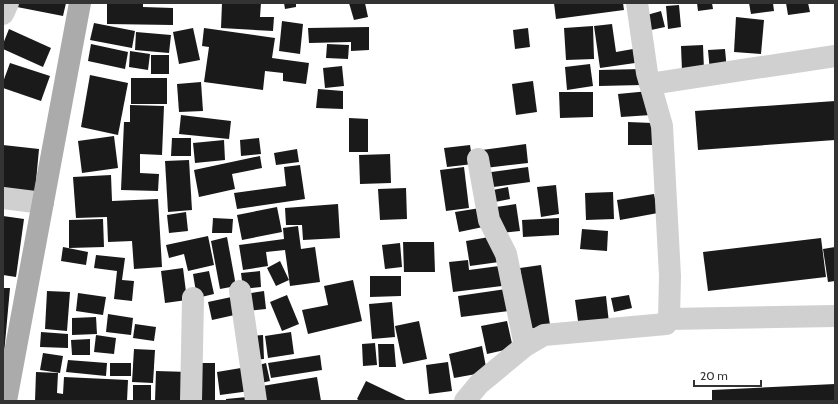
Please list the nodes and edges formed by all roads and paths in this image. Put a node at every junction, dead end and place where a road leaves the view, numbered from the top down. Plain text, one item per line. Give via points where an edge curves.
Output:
1 (8, 3) edge
2 (80, 3) edge
3 (637, 3) edge
4 (3, 14) edge
5 (835, 56) edge
6 (650, 84) junction
7 (478, 159) dead end
8 (3, 198) edge
9 (43, 203) junction
10 (240, 291) dead end
11 (193, 298) dead end
12 (835, 316) edge
13 (669, 319) junction
14 (525, 346) junction
15 (6, 401) edge
16 (191, 401) edge
17 (256, 401) edge
18 (465, 401) edge

1 - 4 street
2 - 9 main road
3 - 6 street
5 - 6 street
6 - 13 street via 662,126 670,276
7 - 14 street via 489,220 506,254
8 - 9 street
9 - 15 main road
10 - 17 street
11 - 16 street
12 - 13 street
13 - 14 street via 666,324 544,335
14 - 18 street via 479,384

